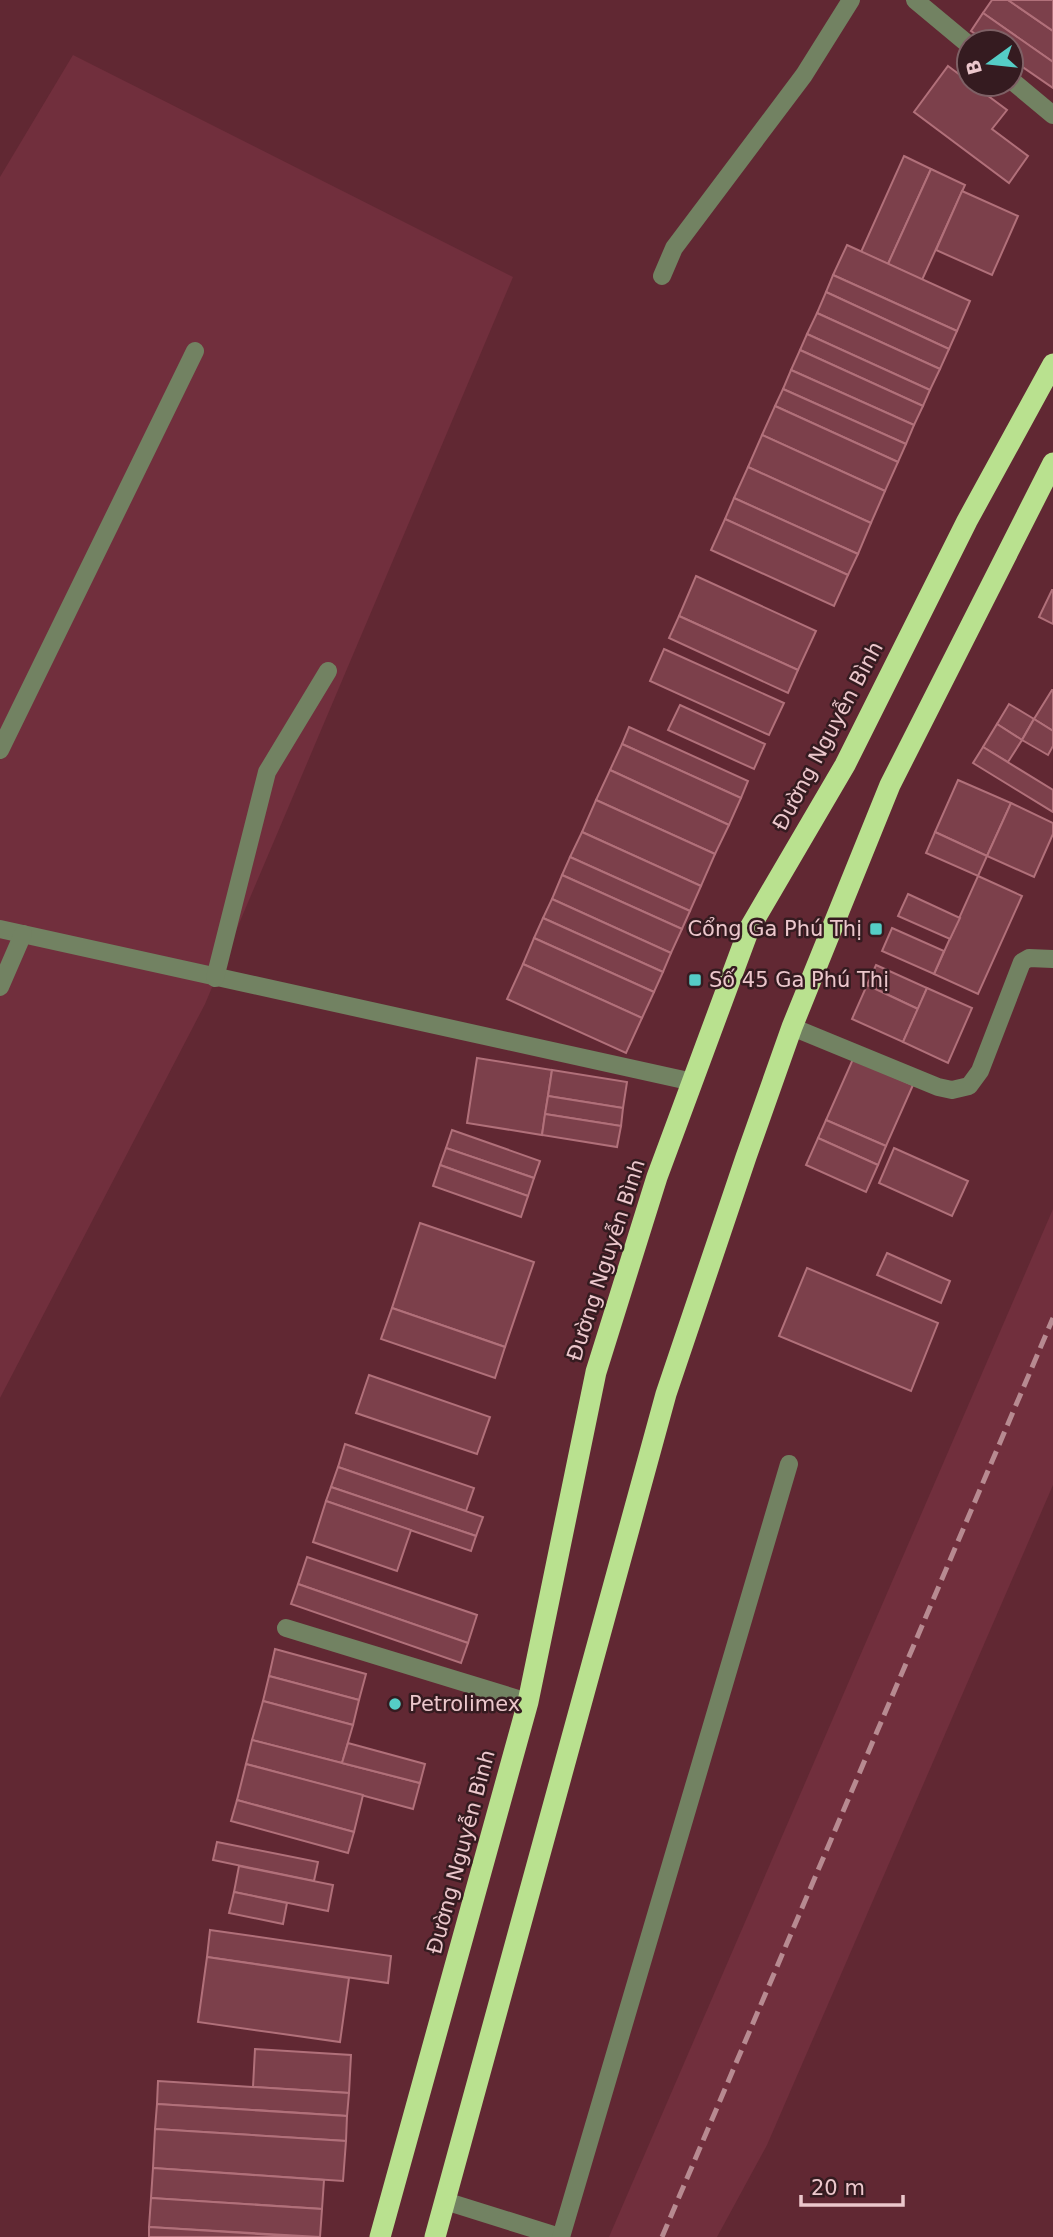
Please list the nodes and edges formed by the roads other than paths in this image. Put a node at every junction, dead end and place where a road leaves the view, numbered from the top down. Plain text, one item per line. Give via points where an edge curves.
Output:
1 (851, 0) edge
2 (915, 0) edge
3 (955, 33) edge
4 (1025, 92) edge
5 (1053, 115) edge
6 (662, 276) dead end
7 (195, 351) dead end
8 (1053, 364) edge
9 (1053, 463) edge
10 (328, 671) dead end
11 (0, 750) edge
12 (0, 929) edge
13 (23, 934) junction
14 (1053, 959) edge
15 (215, 978) junction
16 (0, 987) edge
17 (792, 1027) junction
18 (693, 1082) junction
19 (789, 1464) dead end
20 (286, 1628) dead end
21 (528, 1702) junction
22 (445, 2202) junction
23 (380, 2237) edge
24 (435, 2237) edge
25 (561, 2237) edge

1 - 6 street via 804,75 674,248
2 - 3 street
4 - 5 street
7 - 11 street
8 - 18 highway, Đường Nguyễn Bình via 967,521 845,765 749,929
9 - 17 highway via 890,785
10 - 15 street via 267,772
12 - 13 street
13 - 15 street
13 - 16 street
14 - 17 street via 1022,962 980,1071 969,1086 937,1087
15 - 18 street
17 - 22 highway via 666,1394
18 - 21 highway, Đường Nguyễn Bình via 657,1177 596,1372
19 - 25 street
20 - 21 street
21 - 23 highway, Đường Nguyễn Bình
22 - 24 highway
22 - 25 street

